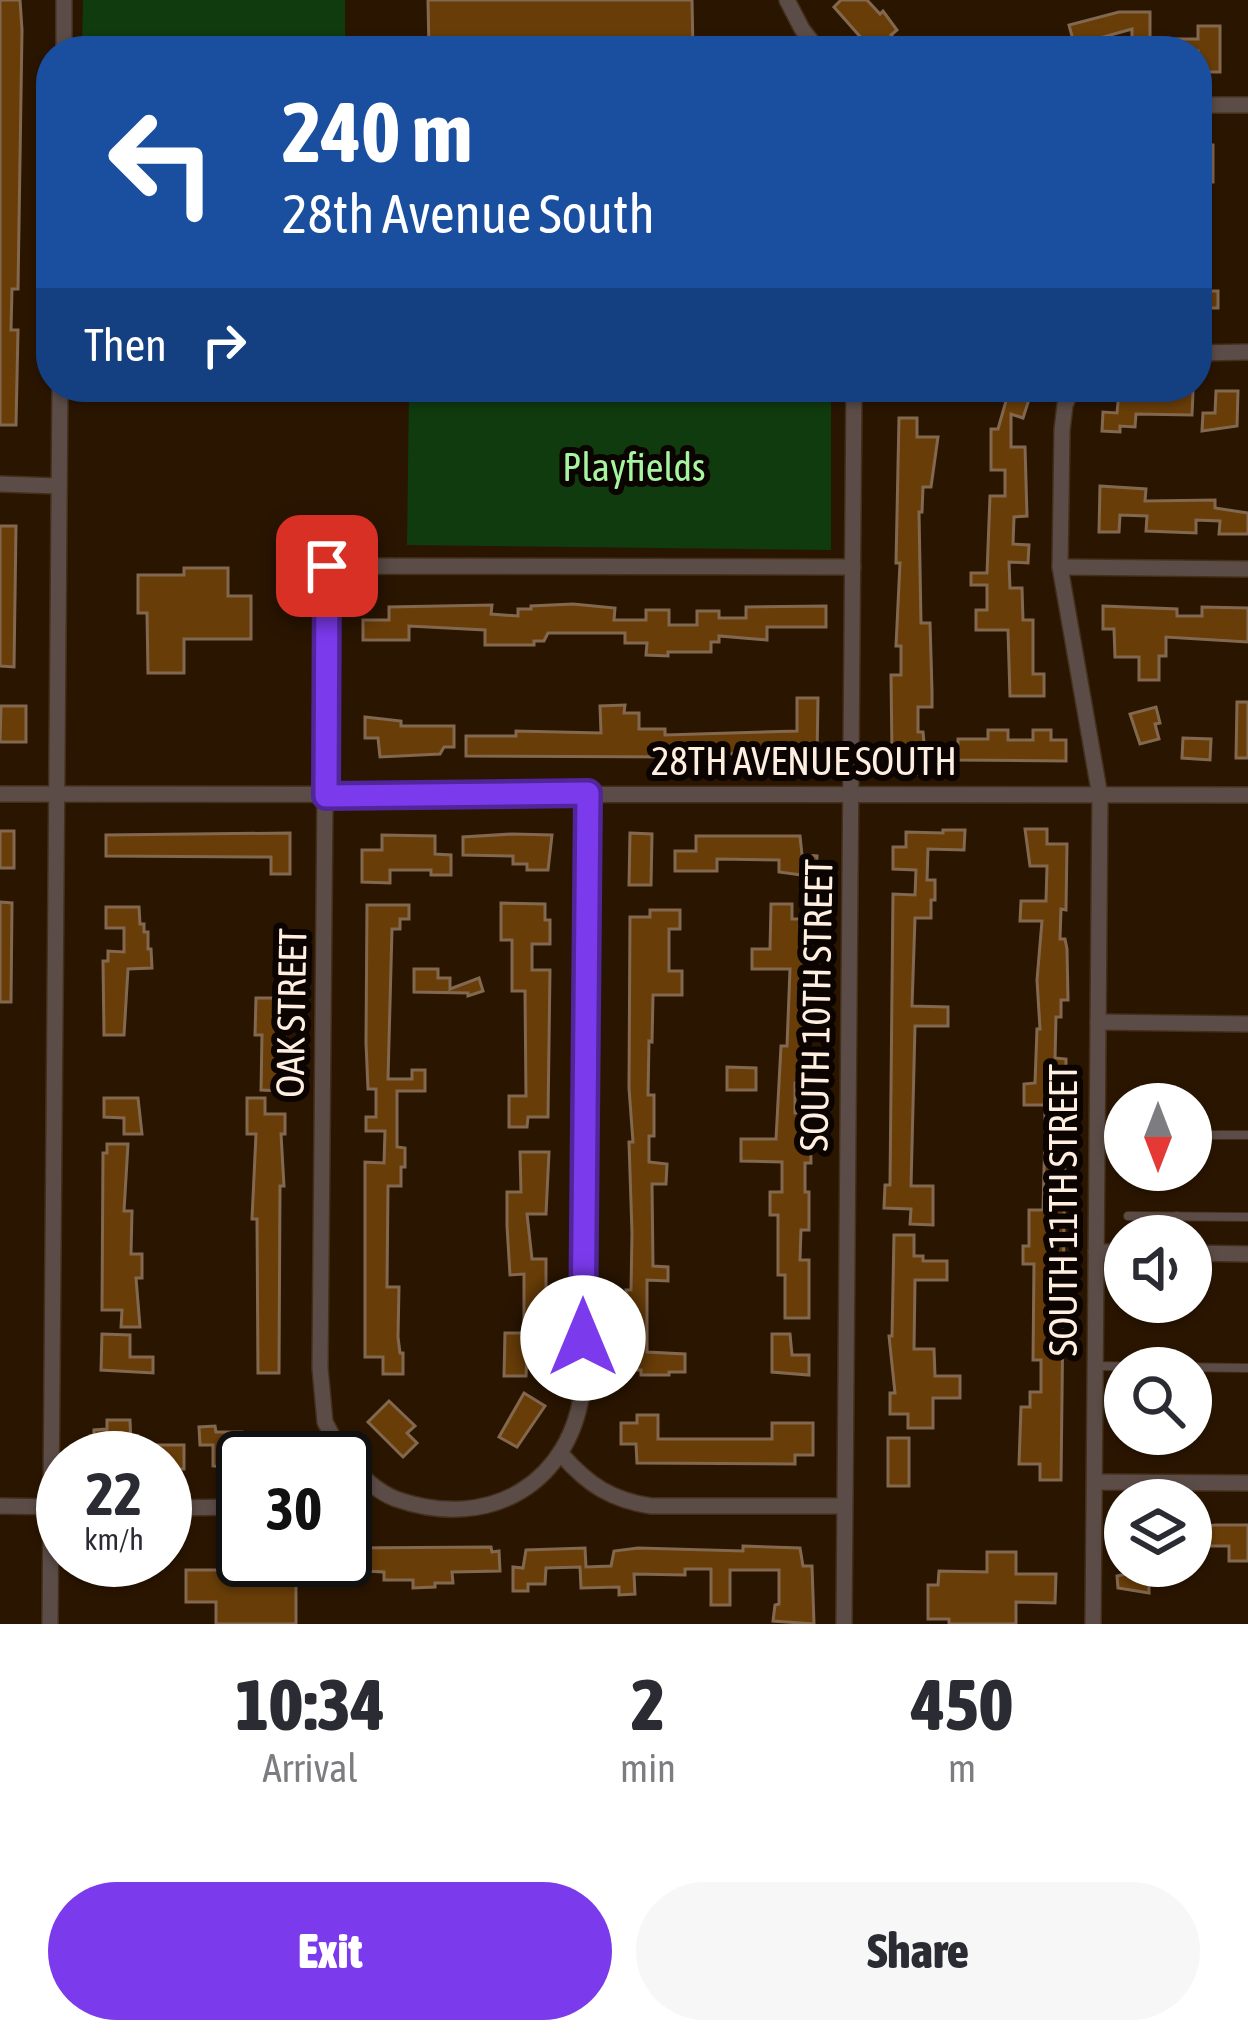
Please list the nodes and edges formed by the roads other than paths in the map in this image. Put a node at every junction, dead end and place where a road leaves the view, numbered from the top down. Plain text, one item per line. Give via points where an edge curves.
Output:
1 (64, 0) edge
2 (788, 0) edge
3 (64, 36) edge
4 (807, 36) edge
5 (1212, 105) edge
6 (1248, 105) edge
7 (1248, 352) edge
8 (1212, 353) edge
9 (60, 402) edge
10 (854, 402) edge
11 (1066, 402) edge
12 (0, 484) edge
13 (58, 486) junction
14 (853, 567) junction
15 (1060, 567) junction
16 (1248, 569) edge
17 (588, 793) junction
18 (851, 793) junction
19 (0, 794) edge
20 (56, 794) junction
21 (1248, 795) edge
22 (326, 796) junction
23 (1100, 796) junction
24 (1098, 1022) junction
25 (1248, 1024) edge
26 (1097, 1134) junction
27 (1104, 1134) edge
28 (1212, 1135) edge
29 (1248, 1135) edge
30 (1212, 1216) edge
31 (1248, 1216) edge
32 (1096, 1252) junction
33 (1104, 1252) edge
34 (1212, 1253) edge
35 (1248, 1254) edge
36 (1095, 1366) junction
37 (1248, 1368) edge
38 (56, 1431) edge
39 (330, 1431) edge
40 (562, 1455) junction
41 (1094, 1482) junction
42 (1248, 1484) edge
43 (372, 1485) edge
44 (0, 1506) edge
45 (36, 1506) edge
46 (844, 1506) junction
47 (52, 1587) edge
48 (50, 1624) edge
49 (844, 1624) edge
50 (1093, 1624) edge

1 - 3 street
2 - 4 street
5 - 6 street
7 - 8 street
9 - 13 street
10 - 14 street, SOUTH 10TH STREET
11 - 15 street, SOUTH 11TH STREET
12 - 13 street
13 - 20 street
14 - 18 street, SOUTH 10TH STREET
14 - 22 street, OAK STREET via 327,566
15 - 16 street
15 - 23 street, SOUTH 11TH STREET
17 - 18 street, 28TH AVENUE SOUTH
17 - 22 street, 28TH AVENUE SOUTH
17 - 40 street via 583,1384
18 - 23 street, 28TH AVENUE SOUTH
18 - 46 street, SOUTH 10TH STREET
19 - 20 street, 28TH AVENUE SOUTH
20 - 22 street, 28TH AVENUE SOUTH
20 - 38 street
21 - 23 street, 28TH AVENUE SOUTH
22 - 39 street, OAK STREET via 320,1368
23 - 24 street, SOUTH 11TH STREET
24 - 25 street
24 - 26 street, SOUTH 11TH STREET
26 - 27 lane
26 - 32 street, SOUTH 11TH STREET
28 - 29 lane
30 - 31 lane
32 - 33 street
32 - 36 street, SOUTH 11TH STREET
34 - 35 street
36 - 37 lane
36 - 41 street, SOUTH 11TH STREET
40 - 43 street via 521,1492 494,1503 430,1506
40 - 46 street via 584,1480 627,1502
41 - 42 street
41 - 50 street, SOUTH 11TH STREET
44 - 45 street
46 - 49 street, SOUTH 10TH STREET
47 - 48 street

